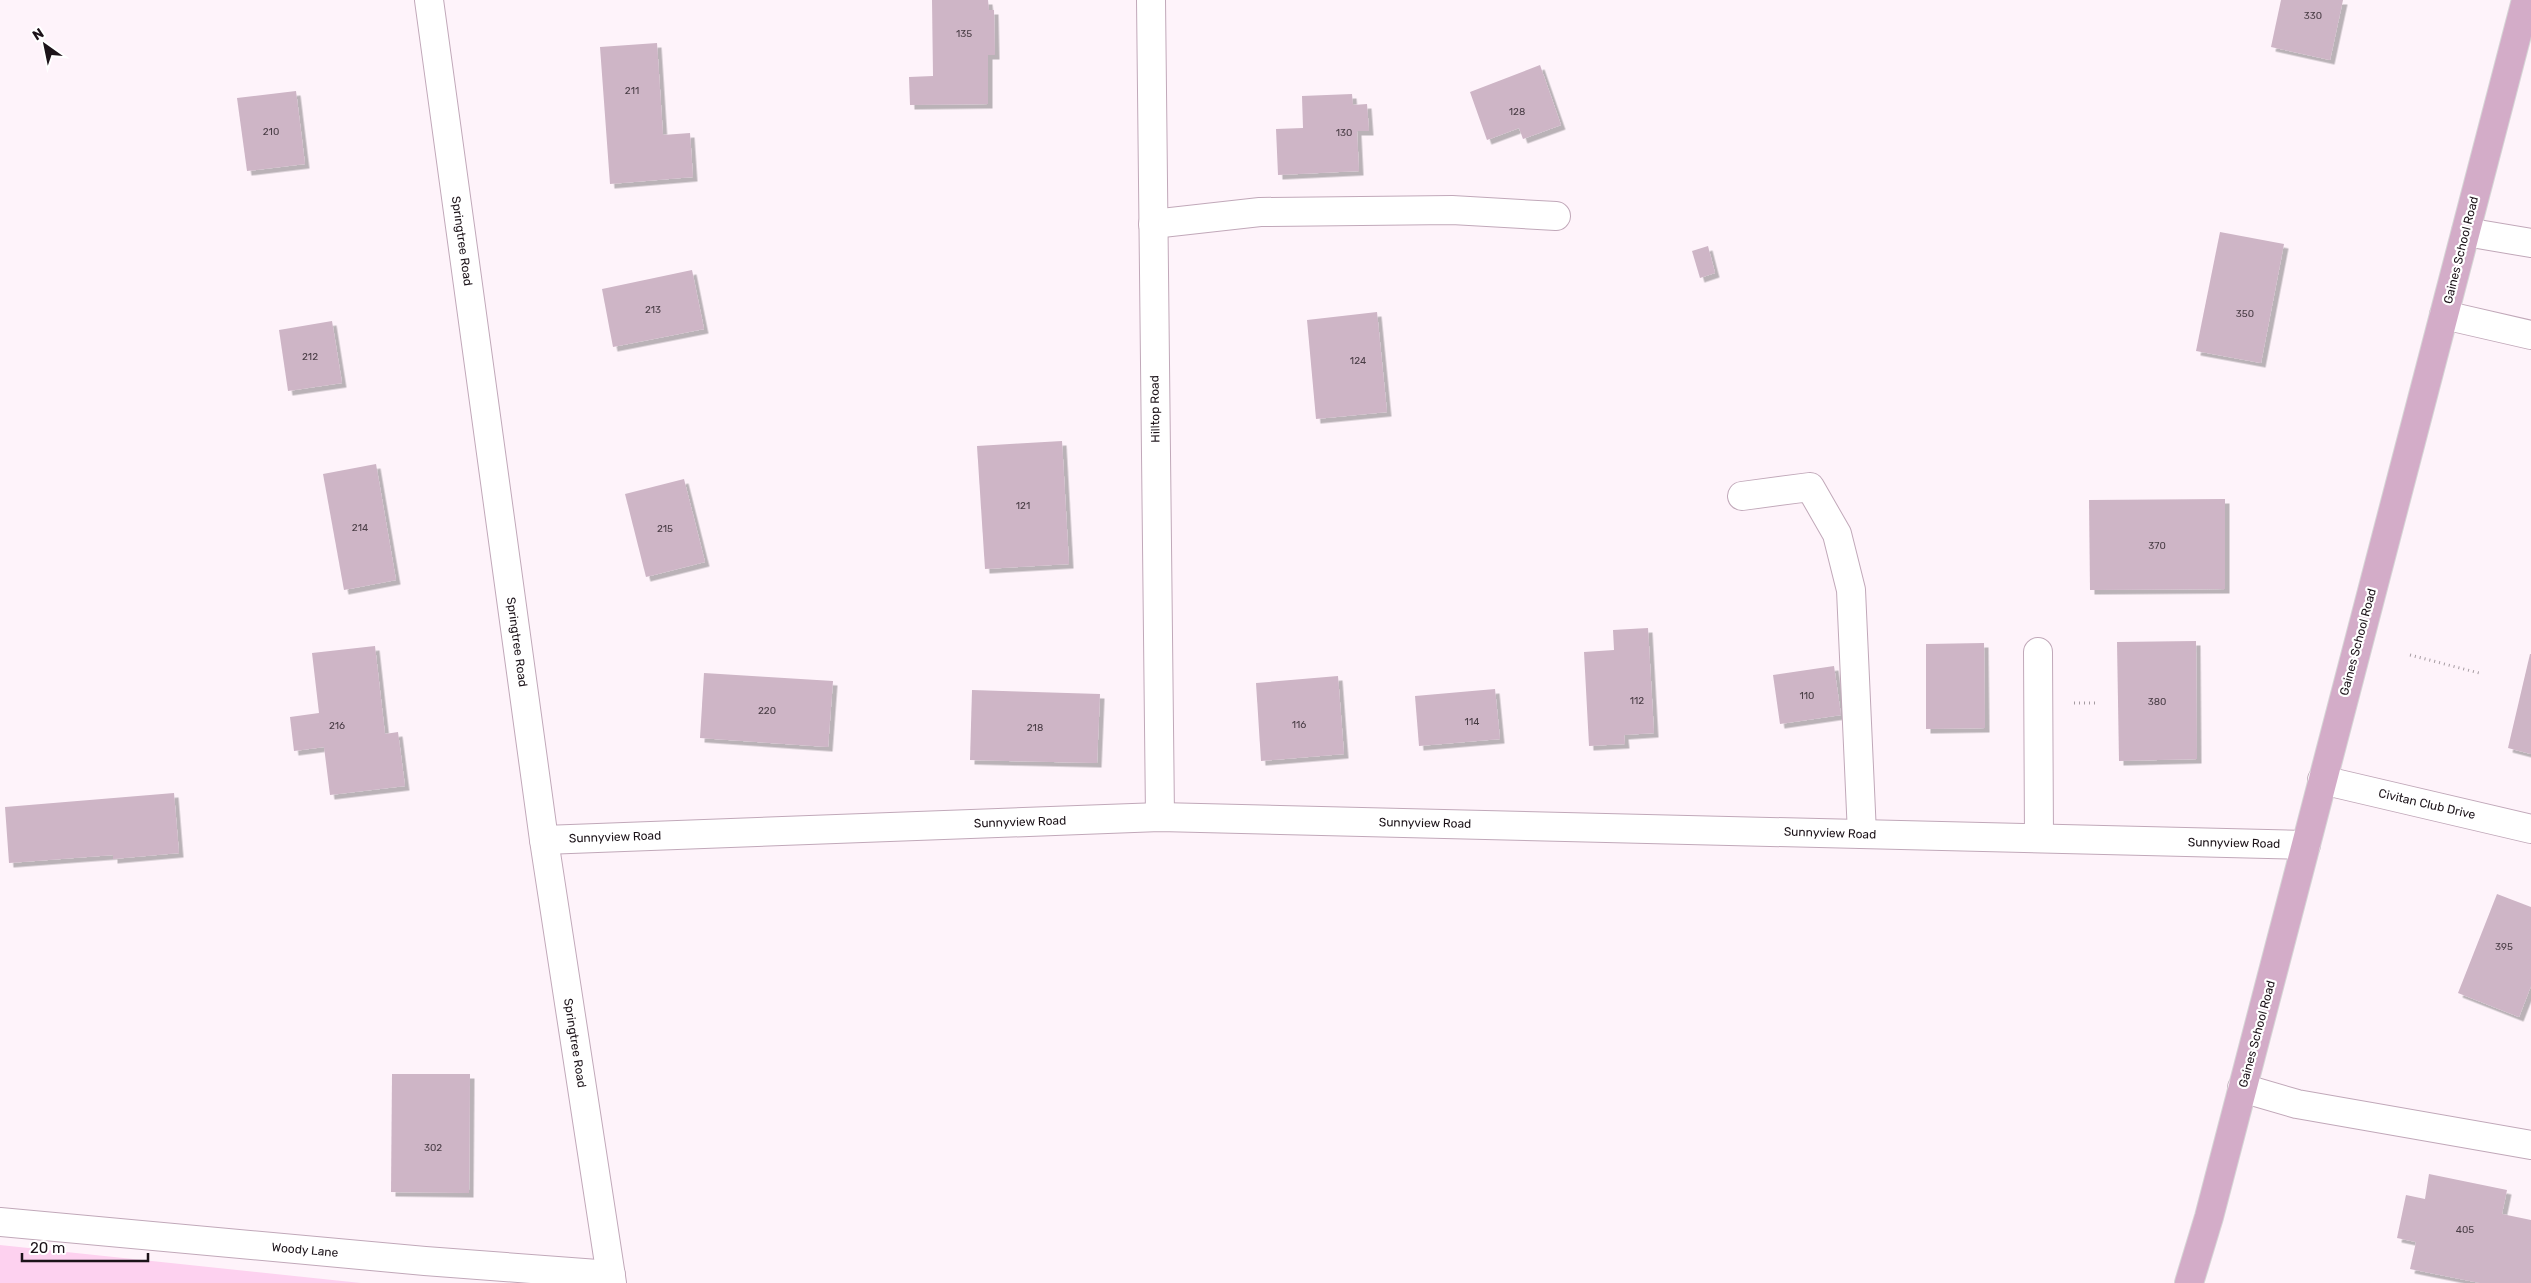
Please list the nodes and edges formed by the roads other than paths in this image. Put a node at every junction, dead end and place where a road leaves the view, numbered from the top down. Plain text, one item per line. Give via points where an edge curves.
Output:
1 (429, 0) edge
2 (1151, 0) edge
3 (2526, 0) edge
4 (1556, 216) dead end
5 (1153, 224) junction
6 (2466, 232) junction
7 (2531, 243) edge
8 (2444, 315) junction
9 (2531, 335) edge
10 (1742, 496) dead end
11 (2038, 652) dead end
12 (2322, 780) junction
13 (1160, 817) junction
14 (2531, 829) edge
15 (1862, 834) junction
16 (2039, 838) junction
17 (544, 840) junction
18 (2306, 845) junction
19 (2242, 1088) junction
20 (2531, 1145) edge
21 (0, 1222) edge
22 (611, 1279) edge
23 (2189, 1283) edge

1 - 17 street, Springtree Road
2 - 5 street, Hilltop Road
3 - 6 main road, Gaines School Road
4 - 5 street via 1452,210 1260,212
5 - 13 street, Hilltop Road
6 - 7 street
6 - 8 main road, Gaines School Road
8 - 9 street
8 - 12 main road, Gaines School Road
10 - 15 street via 1810,487 1837,534 1851,590
11 - 16 street
12 - 14 street, Civitan Club Drive
12 - 18 main road, Gaines School Road
13 - 15 street, Sunnyview Road
13 - 17 street, Sunnyview Road
15 - 16 street, Sunnyview Road
16 - 18 street, Sunnyview Road
17 - 22 street, Springtree Road
18 - 19 main road, Gaines School Road
19 - 20 street via 2297,1104
19 - 23 main road, Gaines School Road
21 - 22 street, Woody Lane

